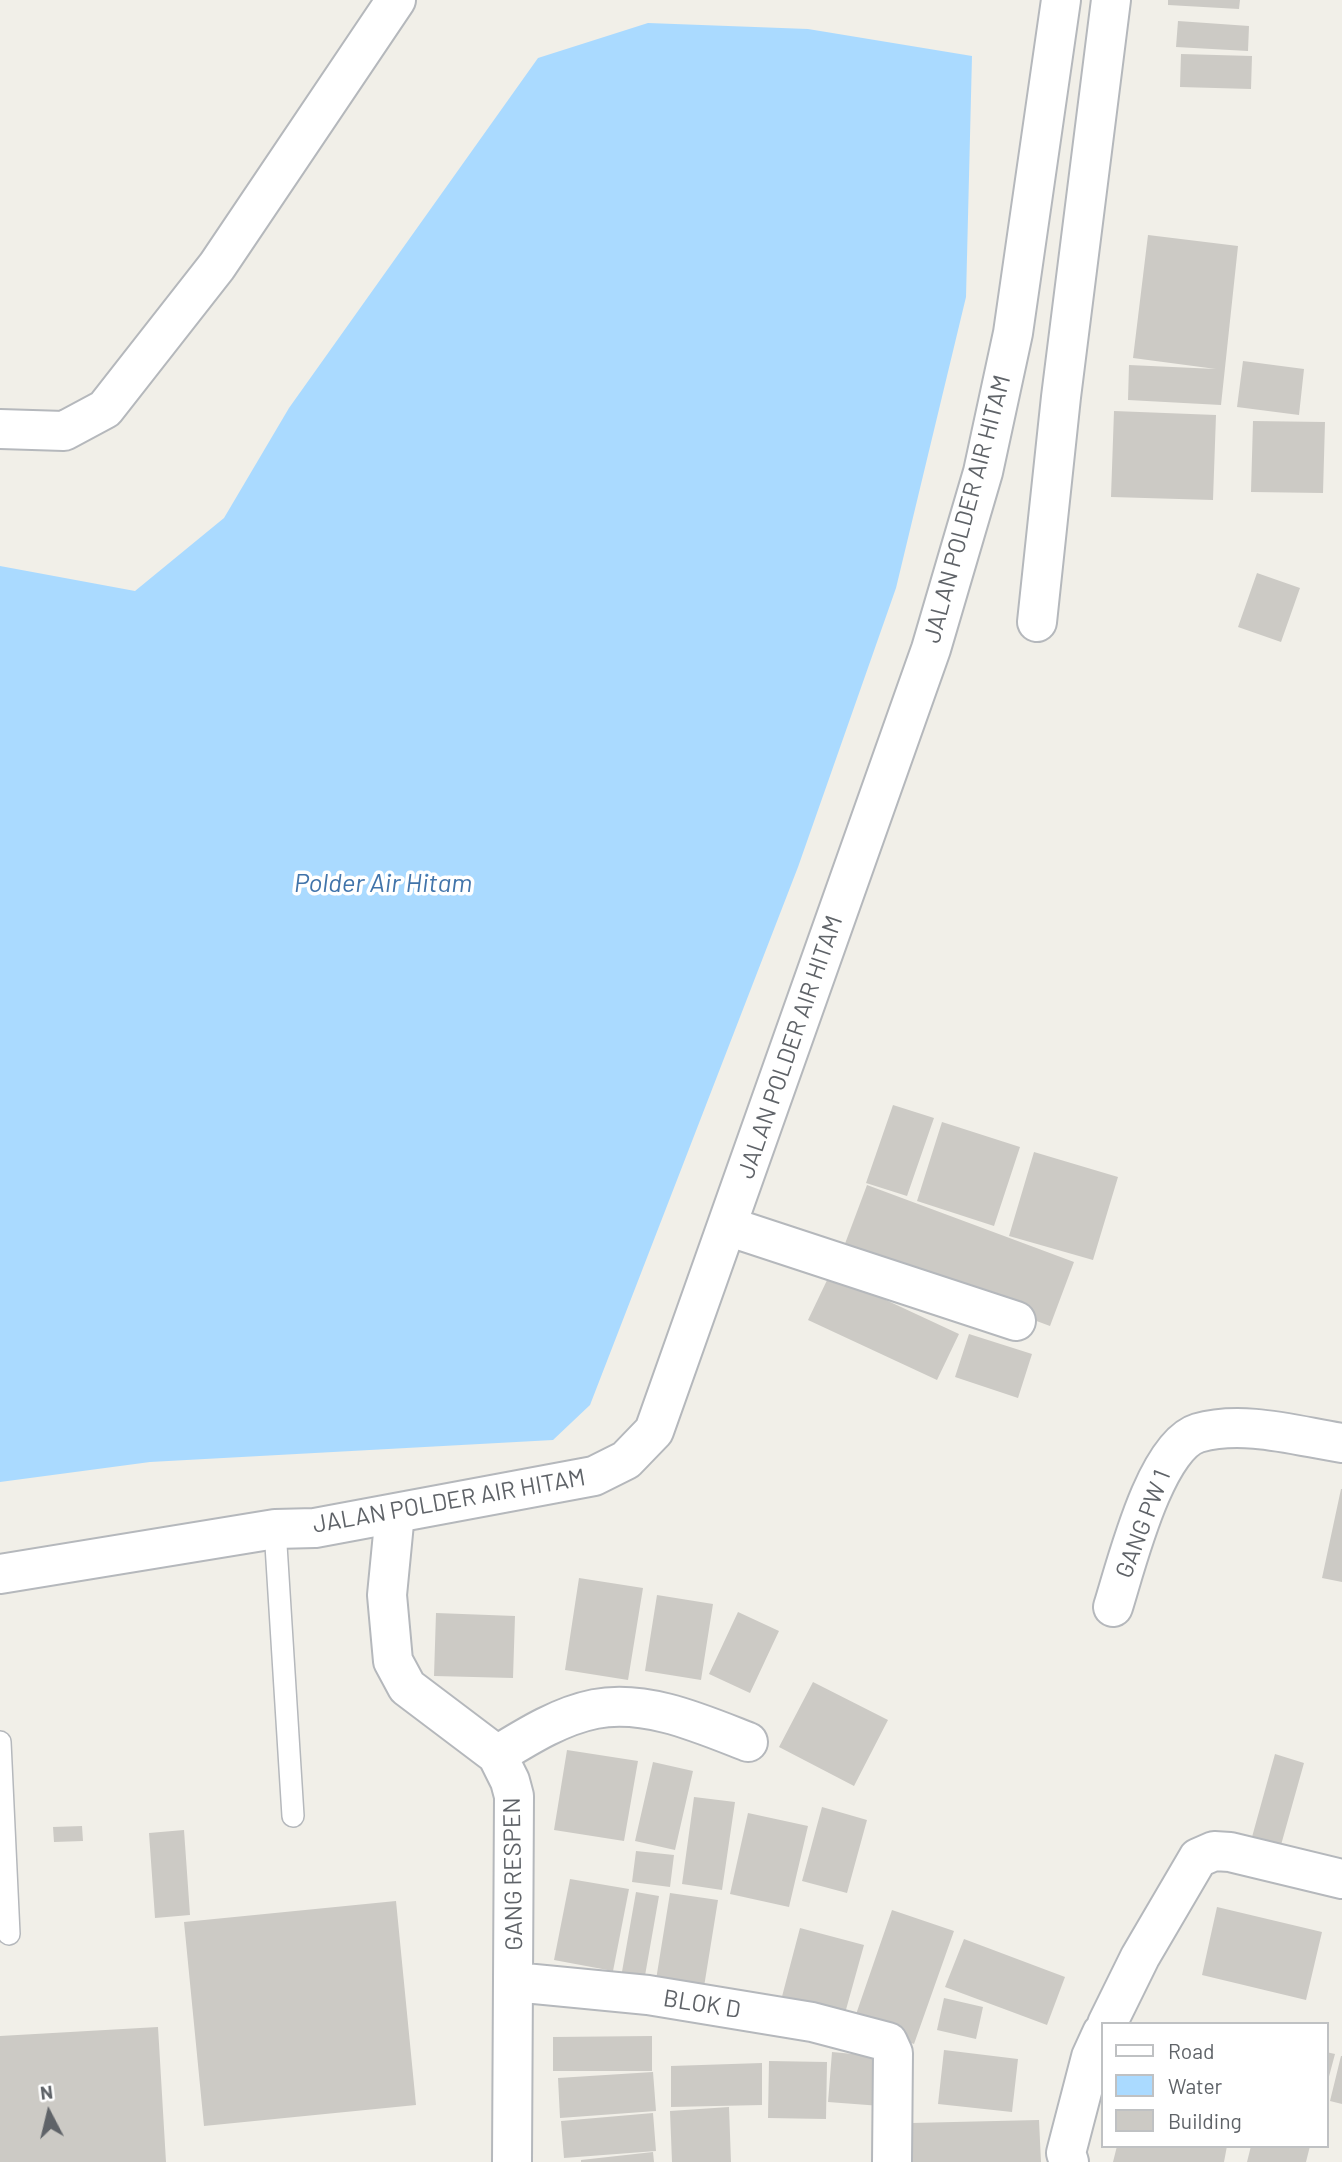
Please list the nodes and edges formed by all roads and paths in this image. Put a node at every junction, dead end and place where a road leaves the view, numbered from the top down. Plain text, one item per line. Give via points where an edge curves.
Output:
1 (396, 0) edge
2 (1061, 0) edge
3 (1111, 0) edge
4 (1080, 247) junction
5 (1023, 248) junction
6 (1000, 390) junction
7 (1061, 397) junction
8 (0, 429) edge
9 (1037, 622) dead end
10 (727, 1226) junction
11 (1016, 1321) dead end
12 (1342, 1443) edge
13 (395, 1513) junction
14 (275, 1529) junction
15 (0, 1574) edge
16 (1112, 1607) dead end
17 (0, 1742) edge
18 (748, 1742) dead end
19 (497, 1755) junction
20 (293, 1816) dead end
21 (1342, 1879) edge
22 (9, 1934) dead end
23 (514, 1982) junction
24 (1108, 2022) edge
25 (1100, 2037) edge
26 (512, 2162) edge
27 (892, 2162) edge
28 (1069, 2162) edge

1 - 8 street via 217,266 104,408 64,431
2 - 5 street, JALAN POLDER AIR HITAM
3 - 4 street
4 - 5 street
4 - 7 street
5 - 6 street, JALAN POLDER AIR HITAM via 1013,333
6 - 7 street
6 - 10 street, JALAN POLDER AIR HITAM via 982,472 931,649
7 - 9 street
10 - 11 street
10 - 13 street, JALAN POLDER AIR HITAM via 654,1431 626,1460 594,1476
12 - 16 street, GANG PW 1 via 1243,1427 1196,1433 1171,1454 1147,1500
13 - 14 street, JALAN POLDER AIR HITAM via 315,1528
13 - 19 street, GANG RESPEN via 387,1595 393,1661 407,1687
14 - 15 street, JALAN POLDER AIR HITAM
14 - 20 lane
17 - 22 lane
18 - 19 street via 687,1718 640,1708 596,1708 542,1728
19 - 23 street, GANG RESPEN via 514,1796
21 - 24 street via 1230,1852 1214,1851 1198,1858
23 - 26 street, GANG RESPEN
23 - 27 street, BLOK D via 648,1995 813,2022 888,2042 893,2053
25 - 28 street via 1066,2152

